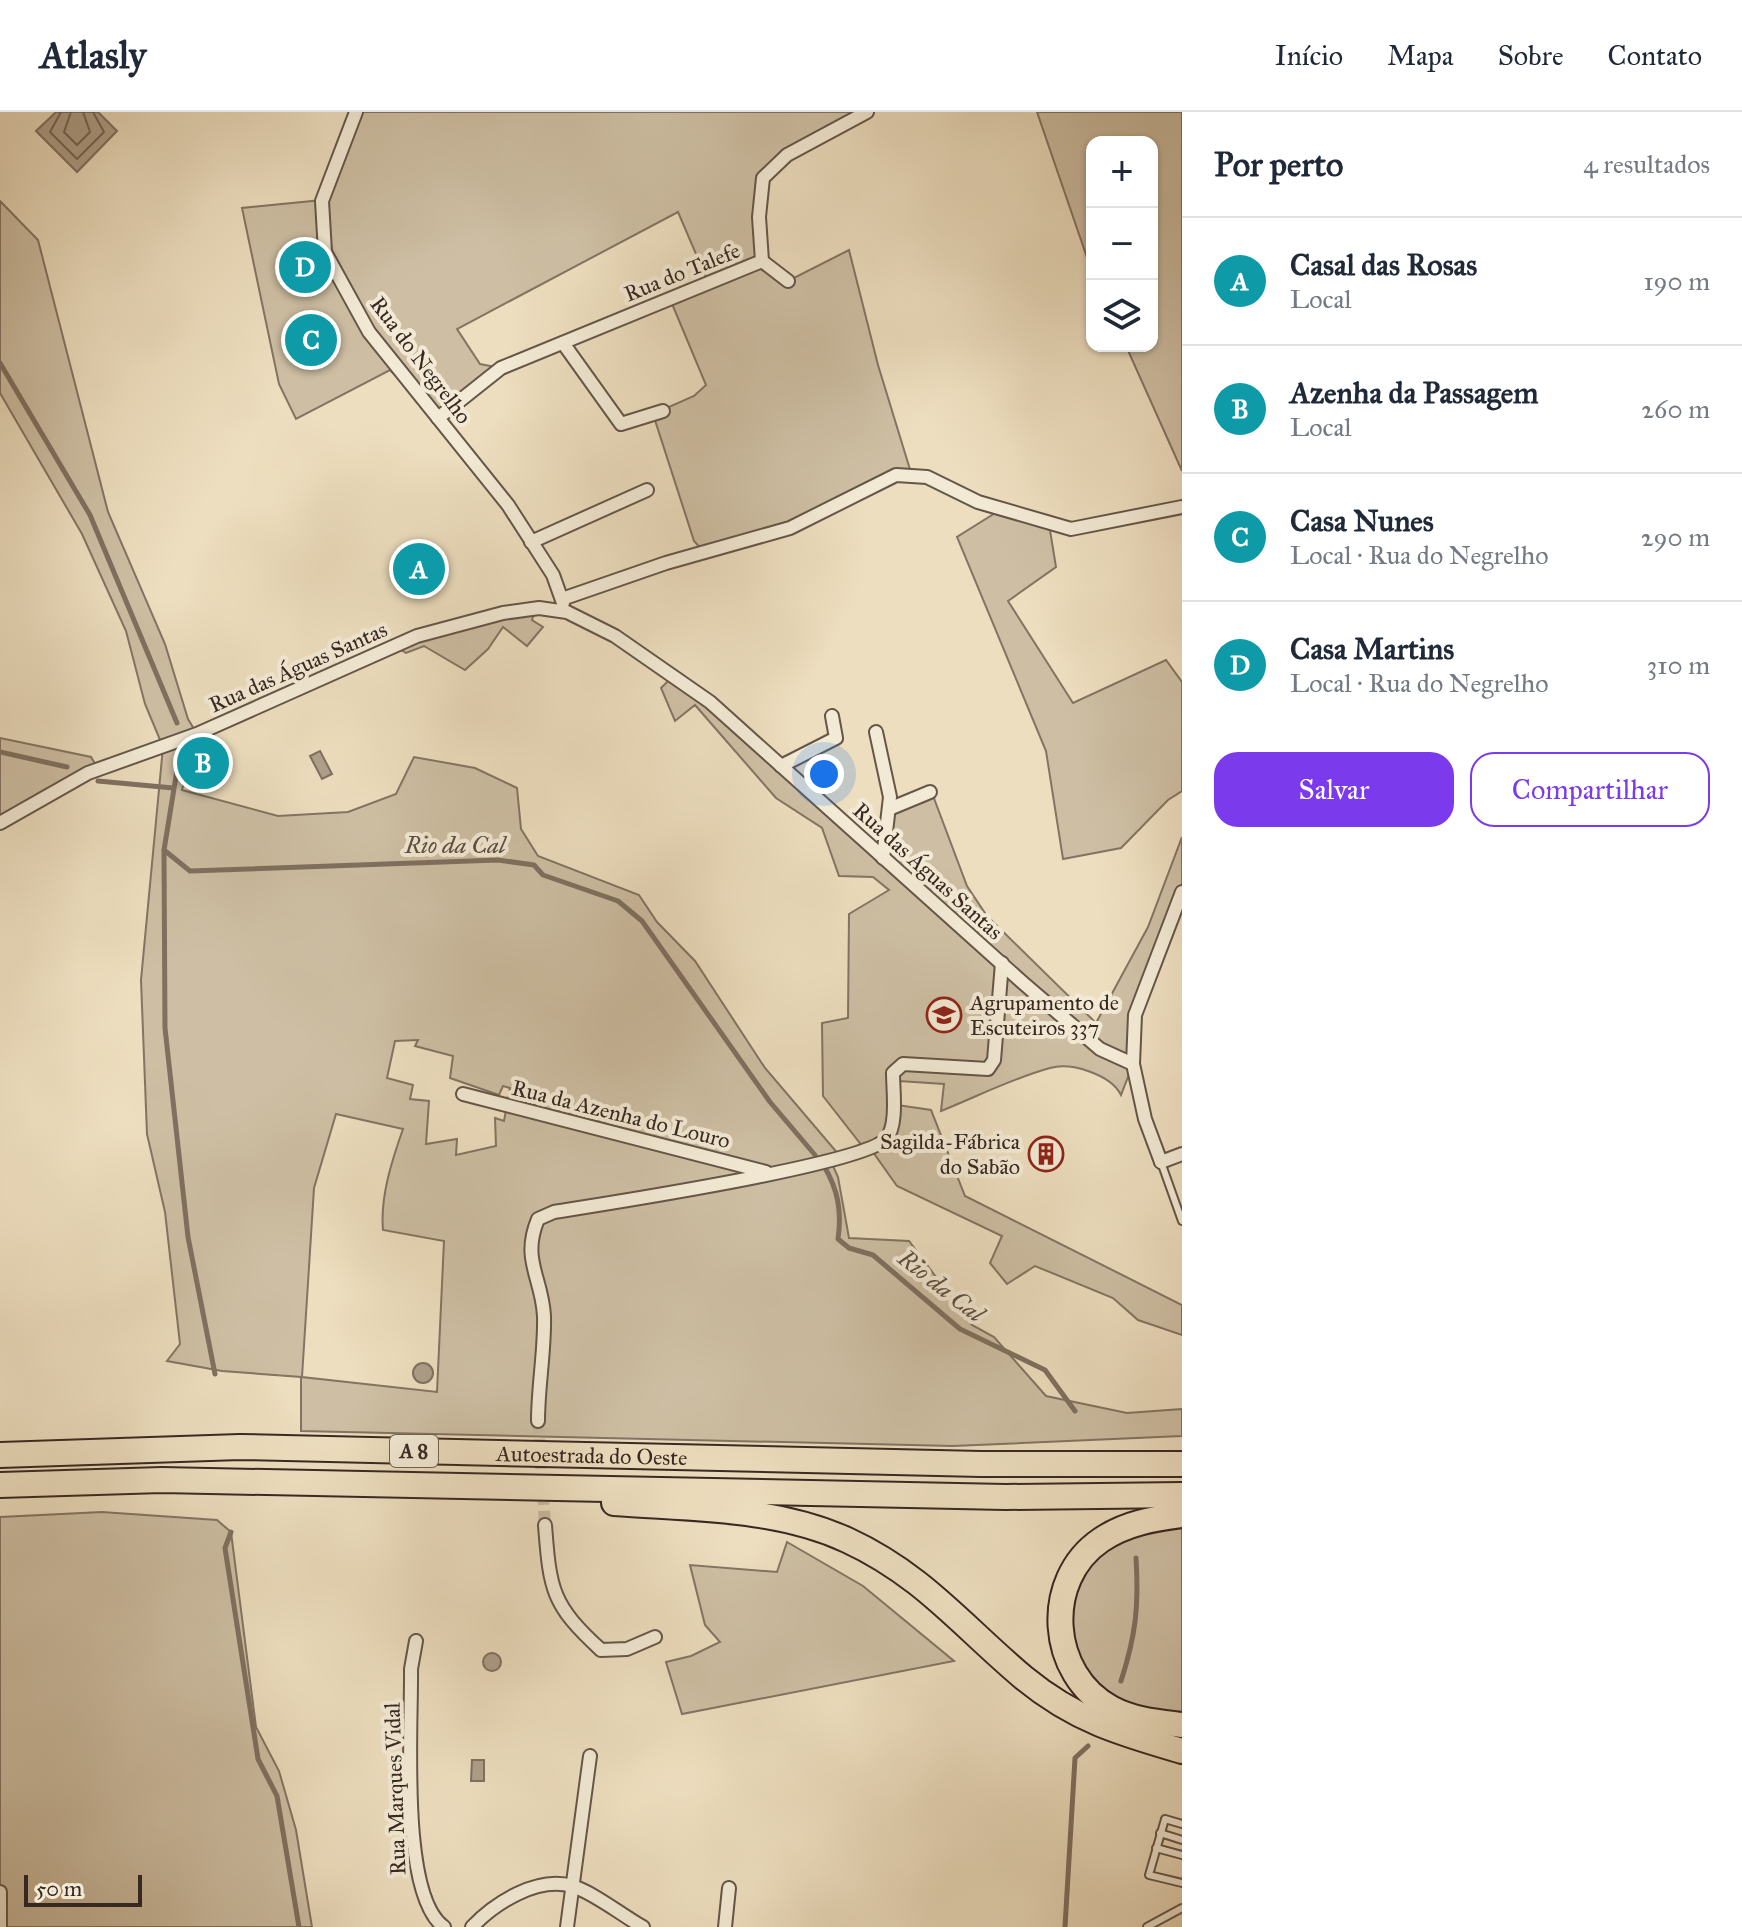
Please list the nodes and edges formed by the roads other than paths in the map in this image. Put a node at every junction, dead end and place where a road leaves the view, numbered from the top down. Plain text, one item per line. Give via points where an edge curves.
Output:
1 (356, 112) edge
2 (867, 112) edge
3 (762, 261) junction
4 (788, 281) dead end
5 (563, 343) junction
6 (663, 411) dead end
7 (438, 418) junction
8 (647, 490) dead end
9 (1182, 507) edge
10 (531, 542) junction
11 (562, 599) junction
12 (567, 612) junction
13 (832, 716) dead end
14 (876, 732) dead end
15 (781, 766) junction
16 (930, 792) dead end
17 (889, 809) junction
18 (0, 823) edge
19 (883, 858) junction
20 (1182, 892) edge
21 (1002, 963) junction
22 (1133, 1064) junction
23 (463, 1094) dead end
24 (1182, 1154) edge
25 (1161, 1162) junction
26 (1182, 1165) edge
27 (769, 1173) junction
28 (1182, 1221) edge
29 (538, 1421) tunnel mouth
30 (0, 1455) edge
31 (1182, 1464) edge
32 (0, 1485) edge
33 (485, 1485) junction
34 (1182, 1495) edge
35 (1182, 1515) edge
36 (545, 1525) tunnel mouth
37 (655, 1637) dead end
38 (416, 1641) dead end
39 (1182, 1725) edge
40 (1182, 1751) edge
41 (590, 1756) dead end
42 (1182, 1824) edge
43 (1160, 1833) junction
44 (1182, 1840) edge
45 (1156, 1848) junction
46 (1182, 1855) edge
47 (1182, 1883) edge
48 (572, 1886) junction
49 (729, 1888) dead end
50 (0, 1892) edge
51 (1182, 1908) edge
52 (0, 1927) edge
53 (444, 1927) edge
54 (472, 1927) edge
55 (567, 1927) edge
56 (643, 1927) edge
57 (725, 1927) edge
58 (1147, 1927) edge

1 - 7 street, Rua do Negrelho via 322,201 325,252 369,332
2 - 3 street, Rua do Talefe via 787,155 763,178
3 - 4 street
3 - 5 street, Rua do Talefe
5 - 6 street via 621,424
5 - 7 street, Rua do Talefe via 501,368
7 - 10 street, Rua do Negrelho
8 - 10 street
9 - 11 street via 1071,529 978,502 927,477 896,475 790,528
10 - 11 street, Rua do Negrelho
11 - 12 street, Rua do Negrelho
12 - 15 street, Rua das Águas Santas via 666,668
12 - 18 street, Rua das Águas Santas via 539,608 503,613 417,636 197,734 88,773
13 - 15 street via 836,738
14 - 17 street
15 - 19 street, Rua das Águas Santas
16 - 17 street
17 - 19 street
19 - 21 street, Rua das Águas Santas
20 - 22 street via 1135,1015
21 - 22 street, Rua das Águas Santas via 1100,1049
21 - 27 street via 994,1060 988,1069 903,1064 893,1073 889,1134 883,1142
22 - 25 street
23 - 27 street, Rua da Azenha do Louro
24 - 25 street
25 - 26 street
25 - 28 lane
27 - 29 street via 538,1219 530,1260 544,1313
30 - 31 highway, Autoestrada do Oeste / A 8 via 240,1447
32 - 33 highway, Autoestrada do Oeste / A 8 via 162,1480
33 - 34 highway, Autoestrada do Oeste / A 8 via 1006,1497
33 - 40 highway via 552,1499 732,1511 828,1532 922,1584 1023,1677 1068,1708 1118,1734
35 - 39 highway via 1135,1524 1100,1540 1067,1582 1059,1616 1074,1673 1099,1700 1127,1715
36 - 37 street via 555,1594 566,1618 601,1650 627,1649
38 - 53 street, Rua Marques Vidal via 411,1669 414,1860 420,1893 433,1920
41 - 48 street
42 - 43 lane via 1165,1819
43 - 44 lane
43 - 45 lane
45 - 46 lane
45 - 47 lane via 1149,1875
48 - 54 street via 541,1886 503,1900
48 - 55 street
48 - 56 street
49 - 57 street
50 - 52 street
51 - 58 lane

